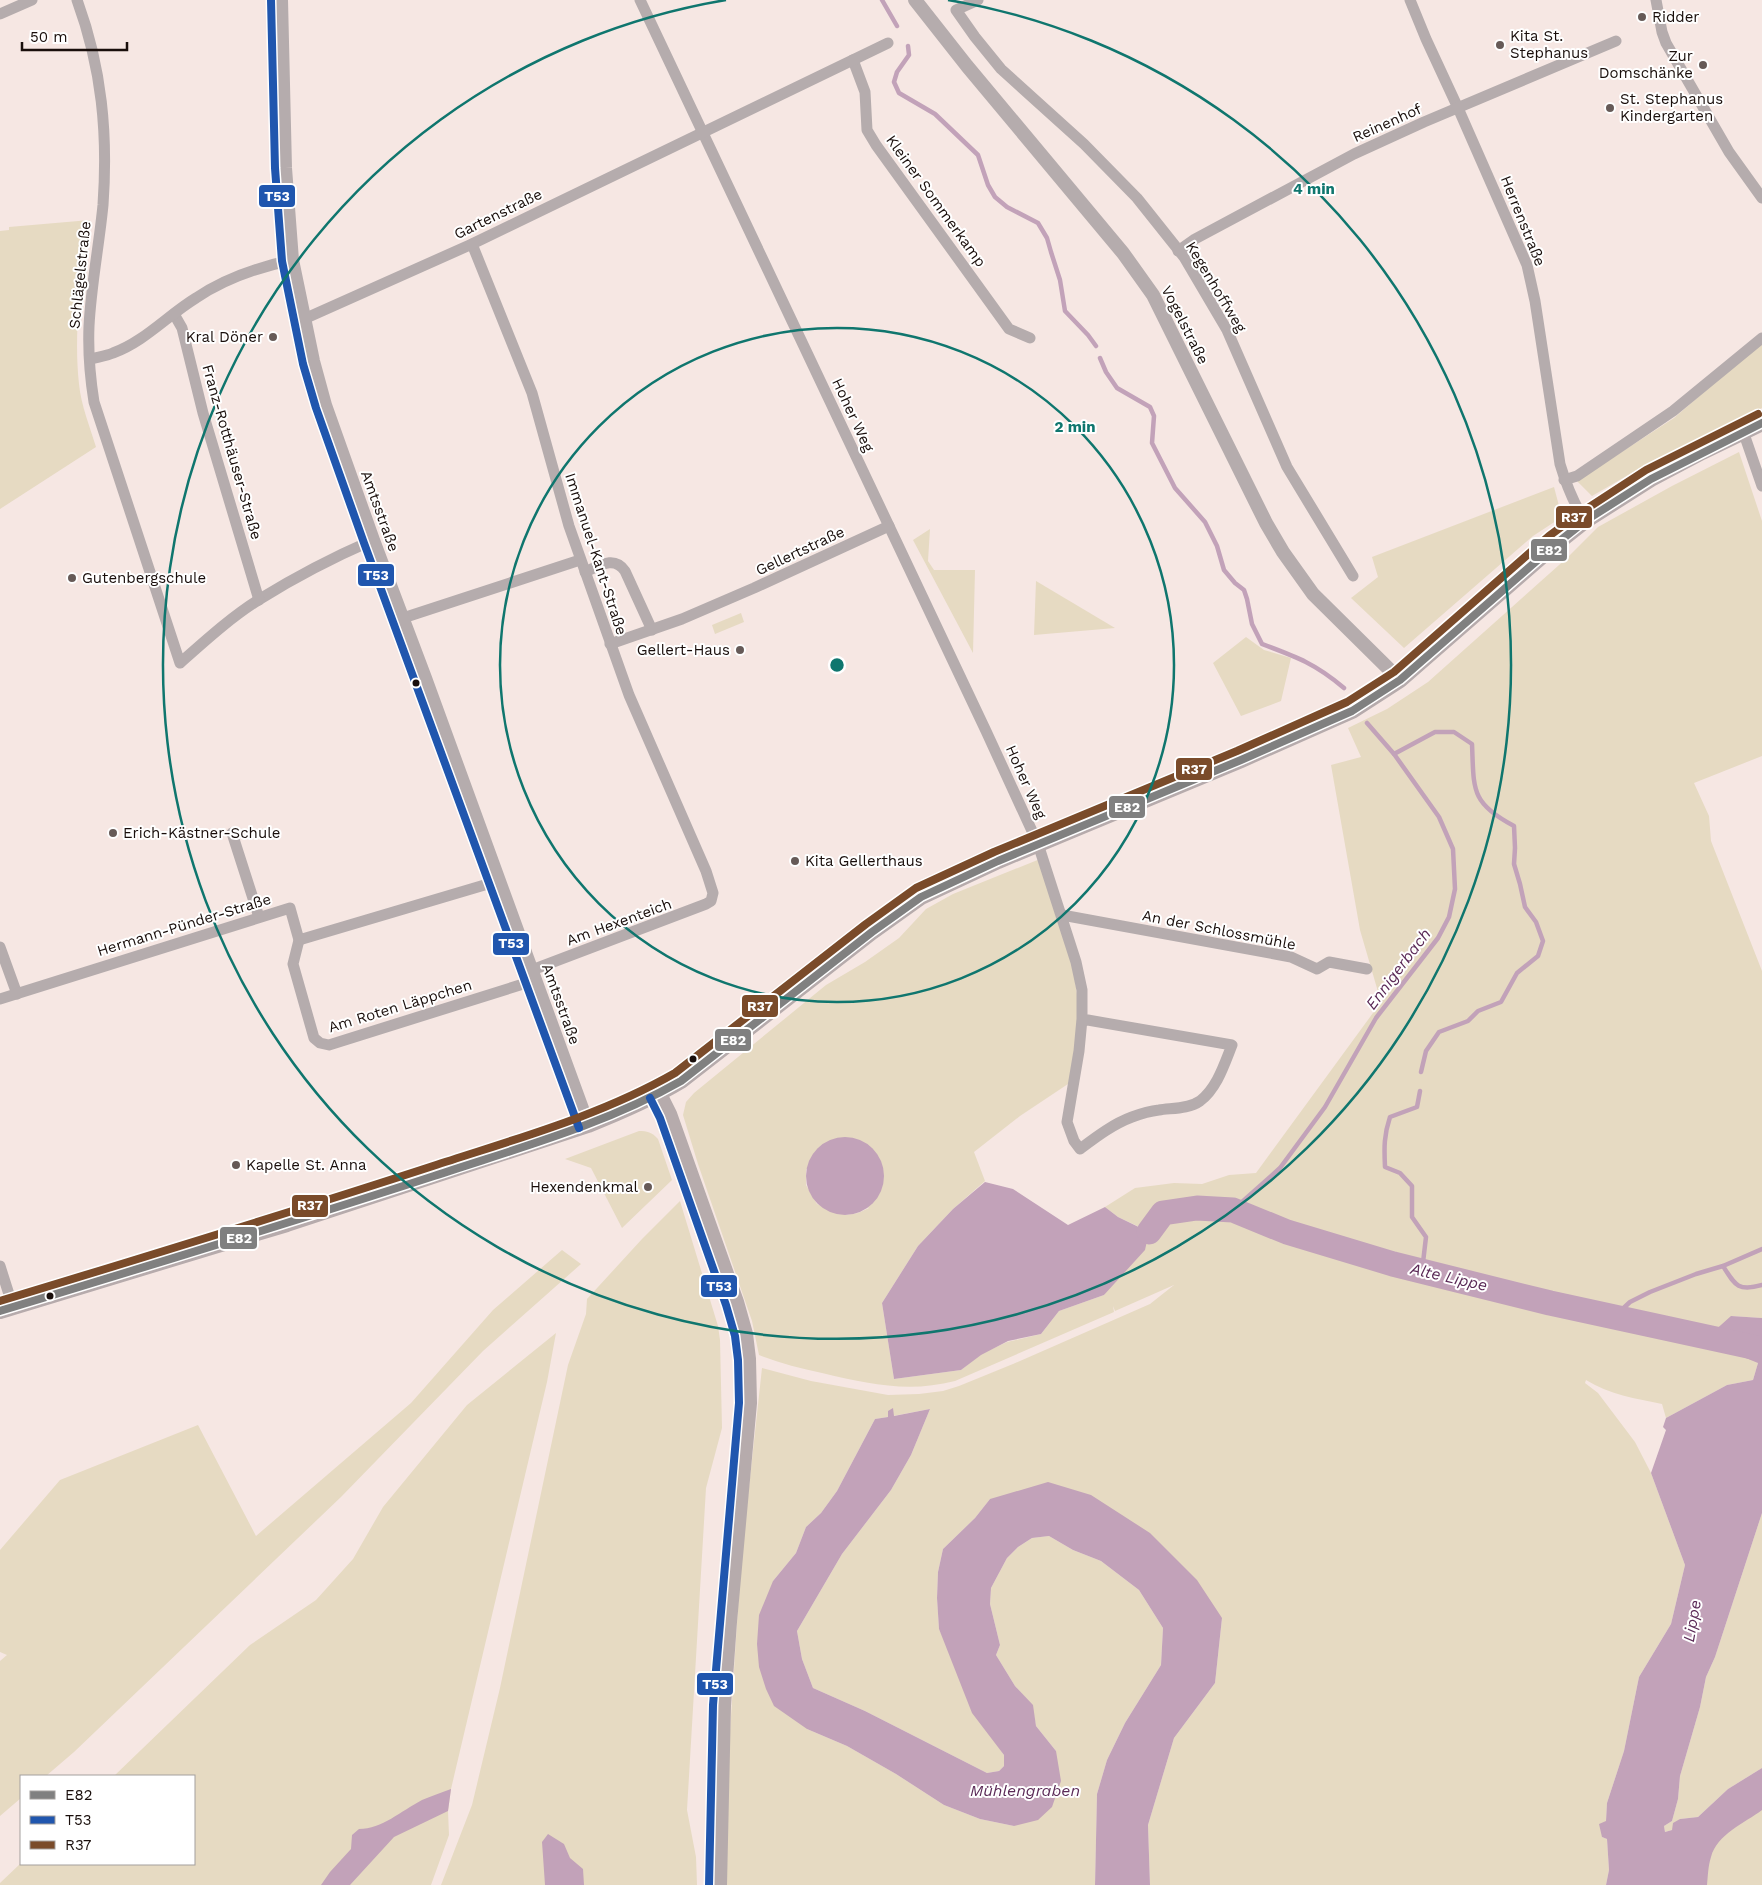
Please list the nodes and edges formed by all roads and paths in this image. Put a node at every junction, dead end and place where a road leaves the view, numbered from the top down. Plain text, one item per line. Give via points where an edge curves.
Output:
1 (32, 0) edge
2 (77, 0) edge
3 (281, 0) edge
4 (640, 0) edge
5 (915, 0) edge
6 (978, 0) edge
7 (1410, 0) edge
8 (1656, 0) edge
9 (0, 14) edge
10 (1616, 41) dead end
11 (888, 42) dead end
12 (853, 60) junction
13 (1458, 108) junction
14 (702, 132) junction
15 (1762, 198) edge
16 (472, 244) junction
17 (1178, 251) junction
18 (292, 260) junction
19 (174, 314) junction
20 (304, 319) junction
21 (1030, 338) dead end
22 (1762, 338) edge
23 (91, 359) junction
24 (1762, 423) edge
25 (1743, 431) junction
26 (1564, 480) junction
27 (1762, 486) edge
28 (1585, 522) junction
29 (889, 526) junction
30 (373, 540) junction
31 (580, 560) junction
32 (585, 572) junction
33 (1352, 576) dead end
34 (259, 600) junction
35 (403, 618) junction
36 (652, 630) junction
37 (610, 644) junction
38 (1400, 680) junction
39 (232, 833) dead end
40 (1038, 844) junction
41 (498, 881) junction
42 (714, 897) joint
43 (1062, 915) junction
44 (259, 917) junction
45 (299, 940) junction
46 (0, 947) edge
47 (1367, 969) dead end
48 (534, 975) junction
49 (17, 994) junction
50 (0, 999) edge
51 (1082, 1019) junction
52 (659, 1094) junction
53 (588, 1125) junction
54 (0, 1266) edge
55 (6, 1309) edge
56 (719, 1885) edge

1 - 9 street
2 - 23 street, Schlägelstraße via 98,72 104,113 103,206 89,327
3 - 18 street, Amtsstraße via 285,168
4 - 14 street, Hoher Weg
5 - 38 street, Vogelstraße via 1123,253 1153,295 1283,552 1313,594
6 - 17 street, Kegenhoffweg via 956,10 975,37 1001,68 1084,144 1136,198
7 - 13 street, Herrenstraße
8 - 15 street via 1666,43 1729,152
10 - 13 street, Reinenhof
11 - 12 street
12 - 14 street
12 - 21 street, Kleiner Sommerkamp via 865,92 867,130 876,145 1009,330
13 - 17 street, Reinenhof via 1354,154
13 - 26 street, Herrenstraße via 1528,264
14 - 16 street, Gartenstraße
14 - 29 street, Hoher Weg
16 - 20 street, Gartenstraße
16 - 31 street, Immanuel-Kant-Straße via 532,393
17 - 33 street, Kegenhoffweg via 1227,330 1287,467
18 - 19 street via 231,279 196,297
18 - 20 street, Amtsstraße
19 - 23 street via 132,344
19 - 34 street, Franz-Rotthäuser-Straße via 182,328 203,413
20 - 30 street, Amtsstraße via 325,405
22 - 26 street via 1673,411 1577,476
23 - 34 street, Schlägelstraße via 94,402 180,663
24 - 25 main road
25 - 27 street
25 - 28 main road via 1652,480
26 - 28 street, Herrenstraße
28 - 38 main road
29 - 36 street, Gellertstraße via 754,588
29 - 40 street, Hoher Weg
30 - 34 street via 320,564
30 - 35 street, Amtsstraße
31 - 32 street, Immanuel-Kant-Straße
31 - 35 street
32 - 36 street via 612,562 620,565
32 - 37 street, Immanuel-Kant-Straße
35 - 41 street, Amtsstraße
36 - 37 street, Gellertstraße
37 - 42 street, Immanuel-Kant-Straße via 706,870
38 - 40 main road via 1343,715
39 - 44 street
40 - 43 street
40 - 52 main road via 914,902
41 - 45 street
41 - 48 street, Amtsstraße
42 - 48 street, Am Hexenteich via 681,915
43 - 47 street, An der Schlossmühle via 1291,957 1317,969 1329,962
43 - 51 street via 1082,990
44 - 45 street, Hermann-Pünder-Straße via 290,908
44 - 49 street, Hermann-Pünder-Straße
45 - 48 street, Am Roten Läppchen via 293,964 314,1038 329,1045
46 - 49 street
48 - 53 street, Amtsstraße
49 - 50 street, Hermann-Pünder-Straße
51 - 51 street via 1160,1034 1232,1045 1222,1072 1198,1103 1132,1117 1102,1132 1080,1149 1068,1122
52 - 53 main road
52 - 56 main road via 728,1276 748,1358 750,1403 723,1706
53 - 55 main road via 287,1224
54 - 55 street

